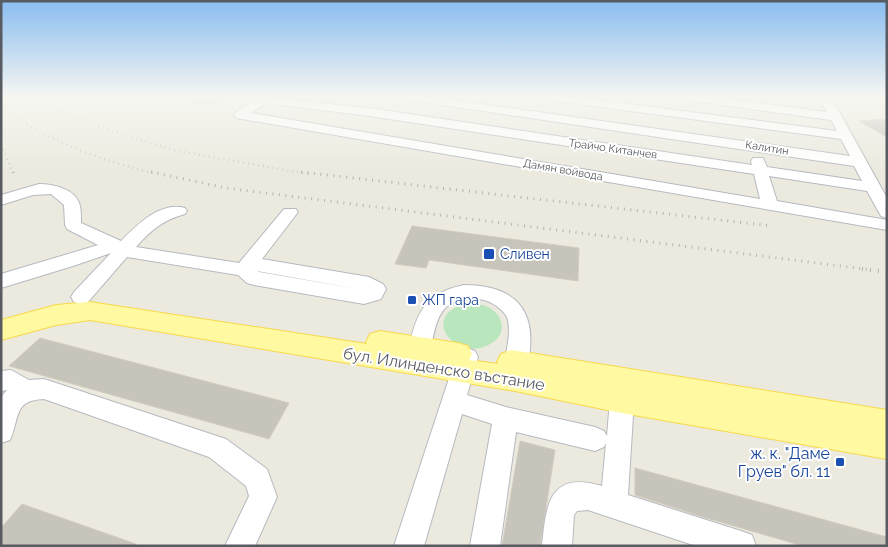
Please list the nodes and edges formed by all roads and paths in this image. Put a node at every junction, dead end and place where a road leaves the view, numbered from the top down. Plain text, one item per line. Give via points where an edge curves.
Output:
1 (283, 123) edge
2 (398, 123) edge
3 (437, 123) edge
4 (486, 123) edge
5 (571, 123) edge
6 (591, 123) edge
7 (660, 123) edge
8 (744, 123) edge
9 (748, 123) junction
10 (838, 123) edge
11 (482, 130) junction
12 (660, 132) junction
13 (845, 136) junction
14 (384, 140) junction
15 (754, 146) junction
16 (468, 154) junction
17 (561, 156) junction
18 (659, 156) junction
19 (859, 162) junction
20 (761, 171) junction
21 (658, 186) junction
22 (873, 187) junction
23 (1, 200) edge
24 (770, 206) junction
25 (179, 212) dead end
26 (290, 212) dead end
27 (887, 213) edge
28 (887, 225) edge
29 (118, 248) junction
30 (245, 266) junction
31 (1, 282) edge
32 (81, 297) junction
33 (1, 318) edge
34 (1, 330) edge
35 (418, 356) junction
36 (465, 363) junction
37 (515, 371) junction
38 (1, 381) edge
39 (25, 390) junction
40 (622, 400) junction
41 (454, 401) junction
42 (506, 418) junction
43 (887, 424) edge
44 (1, 432) edge
45 (596, 438) dead end
46 (887, 444) edge
47 (614, 503) junction
48 (240, 546) edge
49 (409, 546) edge
50 (485, 546) edge
51 (557, 546) edge
52 (741, 546) edge

1 - 14 street, Дамян войвода
2 - 14 street
3 - 11 street, Трайчо Китанчев
4 - 11 street
5 - 17 street
6 - 12 street, Калитин
7 - 12 street
8 - 9 street
9 - 13 street
9 - 15 street
10 - 13 street
11 - 16 street
11 - 17 street, Трайчо Китанчев
12 - 15 street, Калитин
12 - 18 street
13 - 19 street
14 - 16 street, Дамян войвода
15 - 19 street, Калитин
15 - 20 street
16 - 17 street, Дамян войвода
17 - 18 street, Трайчо Китанчев
17 - 21 street, Дамян войвода
18 - 20 street, Трайчо Китанчев
18 - 21 street
19 - 22 street
20 - 22 street, Трайчо Китанчев
20 - 24 street
21 - 24 street, Дамян войвода
22 - 27 street
23 - 29 street via 32,190 59,190 72,204 73,224
24 - 28 street, Дамян войвода
25 - 29 street via 152,221
26 - 30 street
29 - 30 street
29 - 31 street
29 - 32 street via 116,259
30 - 30 street via 254,278 364,297 374,294 376,289 370,284
32 - 33 main road, бул. Илинденско въстание via 51,301
32 - 35 main road, бул. Илинденско въстание
34 - 35 main road, бул. Илинденско въстание via 68,312 90,311
35 - 36 main road, бул. Илинденско въстание
35 - 37 street via 434,307 458,293 472,291 491,294 506,302 517,315 520,328
36 - 37 main road, бул. Илинденско въстание
36 - 41 street
37 - 40 main road, бул. Илинденско въстание
37 - 43 main road, бул. Илинденско въстание
38 - 39 street via 11,380
39 - 44 street via 8,406
39 - 48 street via 44,389 217,448 257,478 263,497
40 - 46 main road, бул. Илинденско въстание
40 - 47 street
41 - 42 street
41 - 49 street
42 - 45 street
42 - 50 street
47 - 51 street via 588,496 569,497 560,511
47 - 52 street

